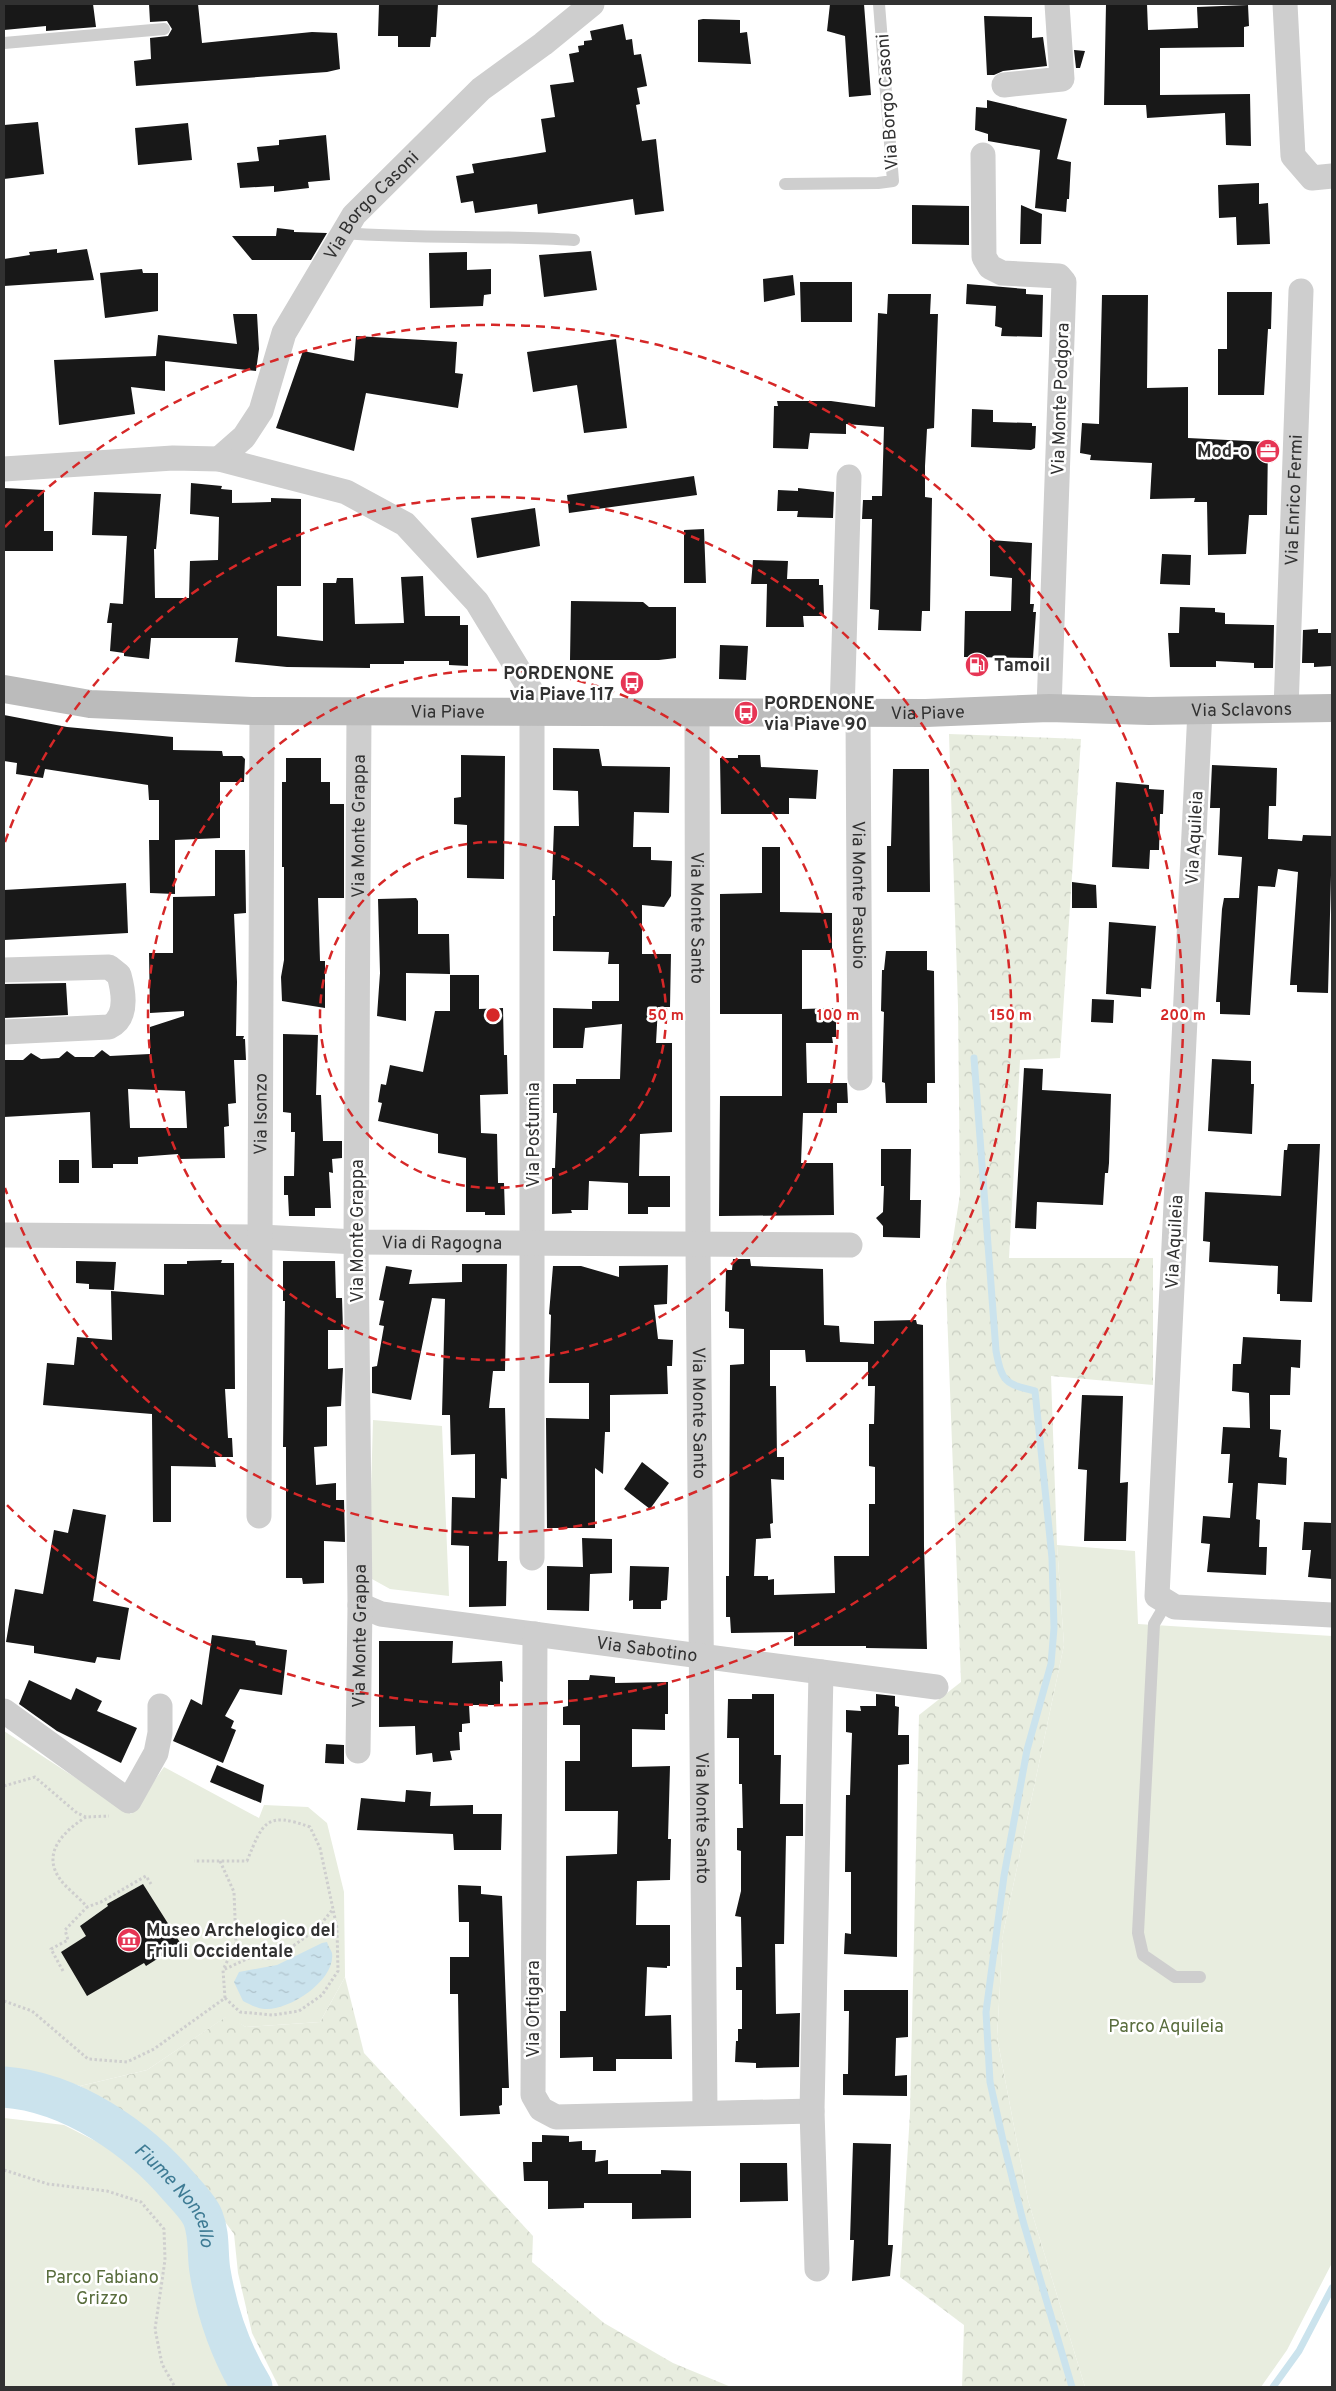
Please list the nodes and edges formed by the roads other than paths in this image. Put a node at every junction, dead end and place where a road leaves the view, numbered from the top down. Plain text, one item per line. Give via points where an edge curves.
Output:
1 (592, 4) edge
2 (880, 4) edge
3 (1058, 4) edge
4 (1285, 4) edge
5 (164, 29) dead end
6 (4, 43) edge
7 (1004, 84) dead end
8 (983, 155) dead end
9 (1332, 176) edge
10 (785, 184) dead end
11 (343, 233) junction
12 (574, 240) dead end
13 (1301, 291) dead end
14 (219, 459) junction
15 (4, 469) edge
16 (849, 477) dead end
17 (4, 689) edge
18 (1049, 708) junction
19 (1332, 708) edge
20 (1102, 709) joint
21 (1286, 709) junction
22 (1200, 710) junction
23 (262, 711) junction
24 (359, 711) junction
25 (538, 712) junction
26 (697, 713) junction
27 (850, 713) junction
28 (4, 970) edge
29 (4, 1032) edge
30 (860, 1078) dead end
31 (4, 1235) edge
32 (260, 1237) junction
33 (356, 1242) junction
34 (533, 1244) junction
35 (698, 1245) junction
36 (850, 1245) dead end
37 (259, 1516) dead end
38 (532, 1558) dead end
39 (1167, 1602) junction
40 (360, 1605) junction
41 (1332, 1615) edge
42 (535, 1634) junction
43 (702, 1656) junction
44 (822, 1672) junction
45 (936, 1687) dead end
46 (160, 1706) dead end
47 (4, 1711) edge
48 (358, 1751) dead end
49 (1200, 1977) dead end
50 (812, 2111) junction
51 (706, 2113) junction
52 (817, 2270) dead end

1 - 11 street, Via Borgo Casoni via 481,89 354,215
2 - 10 lane, Via Borgo Casoni via 893,181
3 - 7 street via 1062,79
4 - 9 street via 1293,156 1312,178
5 - 6 lane
8 - 18 street, Via Monte Podgora via 984,257 990,267 1002,273 1059,276 1064,282
11 - 12 lane via 398,238 468,236
11 - 14 street, Via Borgo Casoni via 284,334 261,411 244,437
13 - 21 street, Via Enrico Fermi
14 - 15 street via 173,458
14 - 25 street via 346,492 405,524 477,602
16 - 27 street, Via Monte Pasubio
17 - 23 street, Via Piave via 90,704
18 - 20 street, Via Piave
18 - 27 street, Via Piave
19 - 21 street, Via Sclavons
20 - 22 street, Via Sclavons
21 - 22 street, Via Sclavons
22 - 39 street, Via Aquileia via 1157,1596
23 - 24 street, Via Piave
23 - 32 street, Via Isonzo
24 - 25 street, Via Piave
24 - 33 street, Via Monte Grappa
25 - 26 street, Via Piave
25 - 34 street, Via Postumia
26 - 27 street, Via Piave
26 - 35 street, Via Monte Santo
27 - 30 street, Via Monte Pasubio
28 - 29 street via 108,967 119,975 123,1011 119,1020 109,1027
31 - 32 street, Via di Ragogna
32 - 33 street, Via di Ragogna
32 - 37 street, Via Isonzo
33 - 34 street, Via di Ragogna
33 - 40 street, Via Monte Grappa
34 - 35 street, Via di Ragogna
34 - 38 street, Via Postumia
35 - 36 street, Via di Ragogna
35 - 43 street, Via Monte Santo
39 - 41 street via 1175,1607
39 - 49 lane via 1154,1624 1138,1933 1143,1956 1176,1977
40 - 42 street, Via Sabotino via 381,1614
40 - 48 street, Via Monte Grappa
42 - 43 street, Via Sabotino
42 - 51 street, Via Ortigara via 533,2095 541,2109 556,2117
43 - 44 street, Via Sabotino
43 - 51 street, Via Monte Santo
44 - 45 street, Via Sabotino
44 - 50 street
46 - 47 street via 156,1753 129,1800
50 - 51 street, Via Ortigara
50 - 52 street

